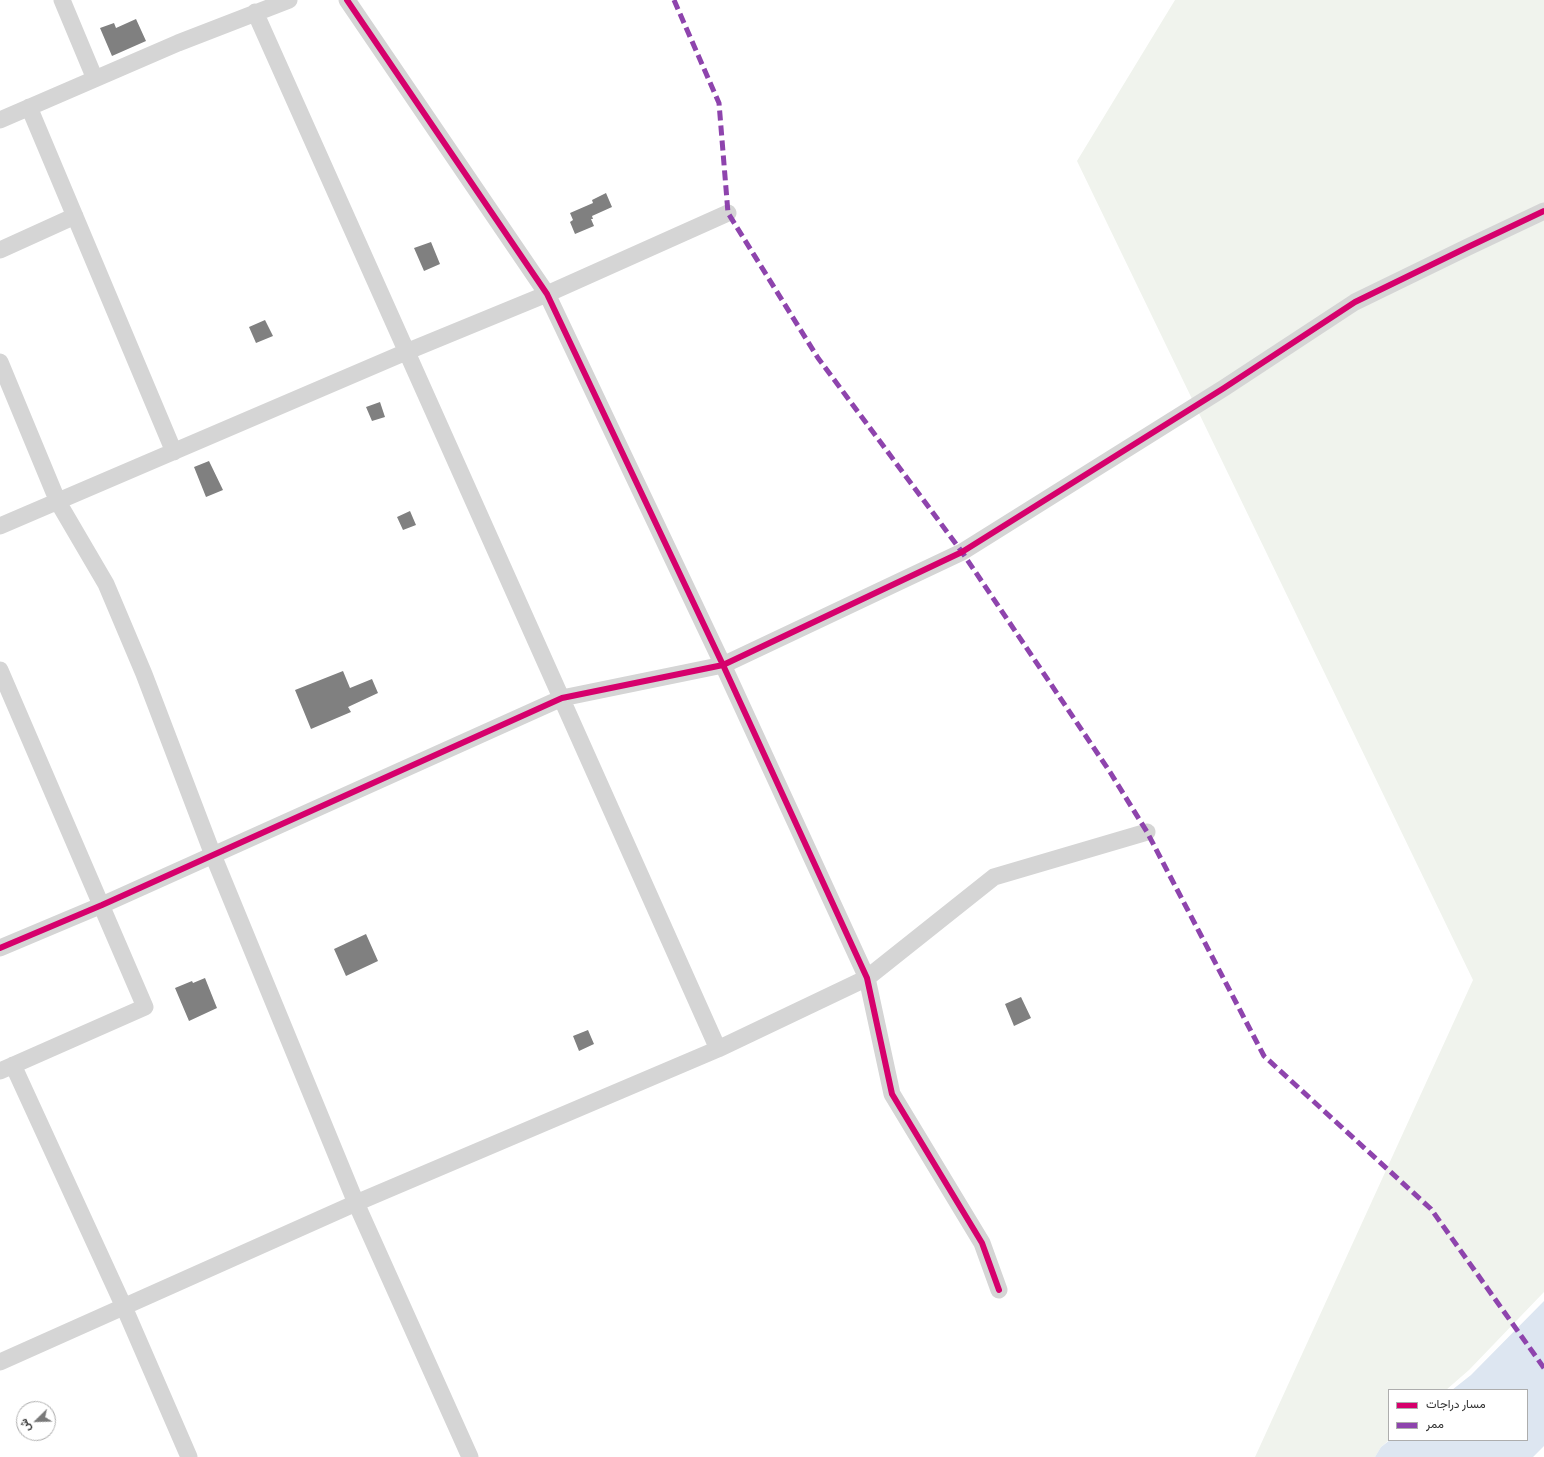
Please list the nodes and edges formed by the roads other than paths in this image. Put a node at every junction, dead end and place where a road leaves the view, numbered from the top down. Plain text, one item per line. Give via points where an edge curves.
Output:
1 (62, 0) edge
2 (289, 0) edge
3 (347, 0) edge
4 (255, 12) junction
5 (95, 79) junction
6 (29, 107) junction
7 (0, 120) edge
8 (1544, 211) edge
9 (728, 213) dead end
10 (75, 216) junction
11 (0, 250) edge
12 (547, 294) junction
13 (406, 352) junction
14 (0, 362) edge
15 (174, 452) junction
16 (58, 502) junction
17 (0, 526) edge
18 (723, 665) junction
19 (0, 670) edge
20 (562, 698) junction
21 (1147, 832) dead end
22 (213, 855) junction
23 (102, 905) junction
24 (0, 948) edge
25 (867, 978) junction
26 (718, 1049) junction
27 (6, 1068) edge
28 (356, 1203) junction
29 (999, 1290) dead end
30 (124, 1307) junction
31 (0, 1362) edge
32 (189, 1457) edge
33 (470, 1457) edge

1 - 5 street
2 - 4 street
3 - 12 street
4 - 5 street
4 - 13 street
5 - 6 street
6 - 7 street
6 - 10 street
8 - 18 street via 1355,302 1224,388 962,552
9 - 12 street
10 - 11 street
10 - 15 street
12 - 13 street
12 - 18 street
13 - 15 street
13 - 20 street
14 - 16 street
15 - 16 street
16 - 17 street
16 - 22 street via 106,584 144,674
18 - 20 street
18 - 25 street
19 - 23 street
20 - 22 street
20 - 26 street
21 - 25 street via 994,877
22 - 23 street
22 - 28 street
23 - 24 street
23 - 27 street via 145,1007
25 - 26 street
25 - 29 street via 892,1094 982,1243
26 - 28 street
27 - 30 street
28 - 30 street
28 - 33 street
30 - 31 street
30 - 32 street

